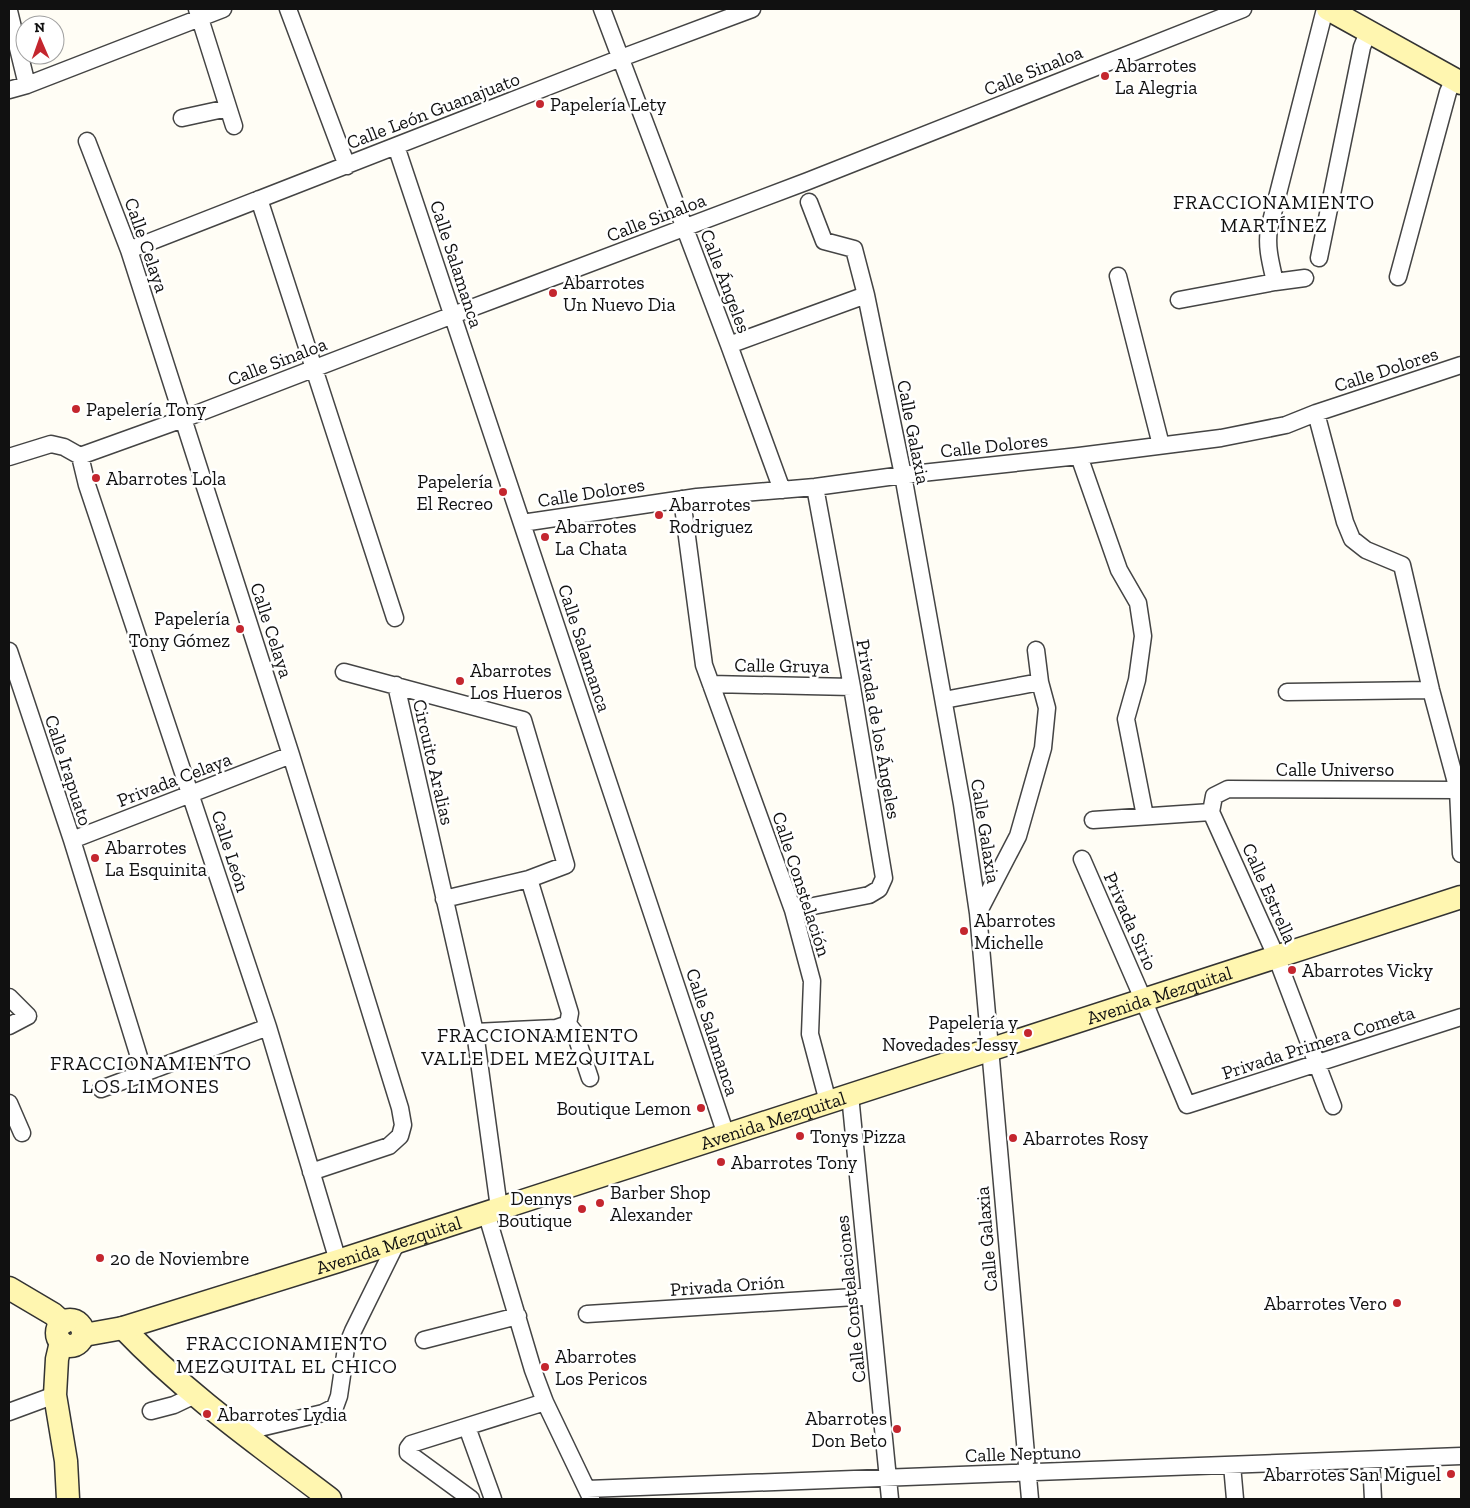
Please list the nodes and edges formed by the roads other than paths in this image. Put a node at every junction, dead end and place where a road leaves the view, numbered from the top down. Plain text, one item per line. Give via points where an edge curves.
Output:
1 (223, 9) edge
2 (288, 9) edge
3 (602, 9) edge
4 (752, 9) edge
5 (1243, 9) edge
6 (1327, 9) edge
7 (9, 11) edge
8 (199, 13) edge
9 (714, 16) edge
10 (1368, 30) junction
11 (621, 58) junction
12 (1458, 81) edge
13 (27, 85) junction
14 (9, 90) edge
15 (228, 108) junction
16 (182, 118) dead end
17 (234, 126) dead end
18 (87, 141) dead end
19 (396, 146) junction
20 (346, 166) junction
21 (259, 199) junction
22 (809, 202) dead end
23 (684, 228) junction
24 (129, 250) junction
25 (1320, 258) dead end
26 (1118, 276) dead end
27 (1398, 277) dead end
28 (1305, 278) dead end
29 (1275, 282) junction
30 (866, 295) junction
31 (1179, 300) dead end
32 (453, 315) junction
33 (729, 345) junction
34 (1461, 365) edge
35 (314, 368) junction
36 (1316, 414) junction
37 (183, 419) junction
38 (1161, 445) junction
39 (80, 456) junction
40 (1079, 456) junction
41 (9, 457) edge
42 (902, 475) junction
43 (815, 487) junction
44 (782, 490) junction
45 (682, 499) junction
46 (522, 523) junction
47 (395, 618) dead end
48 (1036, 650) dead end
49 (9, 651) edge
50 (344, 672) dead end
51 (1040, 682) junction
52 (711, 684) junction
53 (396, 685) junction
54 (852, 686) junction
55 (1431, 690) junction
56 (1288, 692) dead end
57 (944, 700) junction
58 (291, 755) junction
59 (1458, 790) junction
60 (191, 794) junction
61 (1213, 804) junction
62 (1145, 816) junction
63 (1093, 820) dead end
64 (72, 840) junction
65 (1461, 854) edge
66 (1082, 860) dead end
67 (529, 879) junction
68 (1461, 897) edge
69 (444, 899) junction
70 (793, 910) junction
71 (978, 912) junction
72 (1276, 956) junction
73 (9, 997) edge
74 (1143, 999) junction
75 (1461, 1017) edge
76 (568, 1024) junction
77 (9, 1026) edge
78 (268, 1027) junction
79 (475, 1032) junction
80 (990, 1050) junction
81 (1317, 1064) junction
82 (144, 1073) junction
83 (590, 1078) dead end
84 (101, 1089) dead end
85 (850, 1095) junction
86 (828, 1102) junction
87 (9, 1103) edge
88 (1187, 1105) joint
89 (1333, 1106) dead end
90 (22, 1133) dead end
91 (726, 1135) junction
92 (311, 1172) junction
93 (492, 1210) junction
94 (402, 1240) junction
95 (338, 1261) junction
96 (9, 1288) edge
97 (870, 1296) junction
98 (587, 1314) dead end
99 (518, 1316) junction
100 (123, 1328) junction
101 (62, 1332) junction
102 (424, 1340) dead end
103 (55, 1395) junction
104 (194, 1396) junction
105 (545, 1402) junction
106 (151, 1411) dead end
107 (9, 1412) edge
108 (467, 1427) junction
109 (243, 1432) junction
110 (1461, 1456) edge
111 (1371, 1460) junction
112 (1232, 1465) junction
113 (1027, 1473) junction
114 (888, 1478) junction
115 (589, 1494) edge
116 (68, 1499) edge
117 (330, 1499) edge
118 (471, 1499) edge
119 (493, 1499) edge
120 (890, 1499) edge
121 (1030, 1499) edge
122 (1235, 1499) edge
123 (1373, 1499) edge

1 - 8 street
2 - 20 street
3 - 11 street, Calle Ángeles
4 - 9 street, Calle León Guanajuato
5 - 23 street, Calle Sinaloa
6 - 10 street
6 - 29 street via 1267,238
7 - 13 street
8 - 13 street
8 - 15 street
9 - 11 street, Calle León Guanajuato
10 - 12 street
10 - 25 street
11 - 19 street, Calle León Guanajuato
11 - 23 street, Calle Ángeles
12 - 27 street via 1448,92
13 - 14 street
15 - 16 street
15 - 17 street
18 - 24 street, Calle Celaya
19 - 20 street, Calle León Guanajuato
19 - 32 street, Calle Salamanca
20 - 21 street, Calle León Guanajuato
21 - 24 street, Calle León Guanajuato
21 - 35 street
22 - 30 street, Calle Galaxia via 824,241 854,249
23 - 32 street, Calle Sinaloa
23 - 33 street, Calle Ángeles
24 - 37 street, Calle Celaya
26 - 38 street
28 - 29 street
29 - 31 street
30 - 33 street
30 - 42 street, Calle Galaxia
32 - 35 street, Calle Sinaloa
32 - 46 street, Calle Salamanca
33 - 44 street, Calle Ángeles
34 - 36 street, Calle Dolores
35 - 37 street, Calle Sinaloa
35 - 47 street
36 - 38 street, Calle Dolores via 1286,425 1221,438
36 - 55 street via 1352,539 1366,550 1402,565
37 - 39 street, Calle Sinaloa
37 - 58 street, Calle Celaya
38 - 40 street, Calle Dolores
39 - 41 street via 51,444
39 - 60 street, Calle León
40 - 42 street, Calle Dolores
40 - 62 street via 1119,570 1138,603 1143,636 1137,680 1126,719
42 - 43 street, Calle Dolores
42 - 57 street, Calle Galaxia
43 - 44 street, Calle Dolores
43 - 54 street, Privada de los Ángeles
44 - 45 street, Calle Dolores
45 - 46 street, Calle Dolores
45 - 52 street, Calle Constelación via 704,665
46 - 91 street, Calle Salamanca
48 - 51 street
49 - 64 street, Calle Irapuato
50 - 53 street
51 - 57 street
51 - 71 street via 1047,708 1043,748 1018,836
52 - 54 street, Calle Gruya
52 - 70 street, Calle Constelación
53 - 67 street, Circuito Aralias via 523,720 566,865
53 - 69 street, Circuito Aralias
54 - 70 street, Privada de los Ángeles via 884,878 880,889 868,896
55 - 56 street
55 - 59 street
57 - 71 street, Calle Galaxia
58 - 60 street, Privada Celaya
58 - 92 street, Calle Celaya via 403,1125 400,1136 389,1146
59 - 61 street, Calle Universo via 1228,789
59 - 65 street
60 - 64 street, Privada Celaya
60 - 78 street, Calle León
61 - 62 street, Calle Universo
61 - 72 street, Calle Estrella
62 - 63 street, Calle Universo
64 - 82 street, Calle Irapuato
66 - 74 street, Privada Sirio
67 - 69 street, Circuito Aralias
67 - 76 street via 570,1013
68 - 72 street, Avenida Mezquital
69 - 79 street, Circuito Aralias
70 - 86 street, Calle Constelación via 812,981 810,1034
71 - 80 street, Calle Galaxia
72 - 74 street, Avenida Mezquital
72 - 81 street, Calle Estrella
73 - 77 street via 28,1016
74 - 80 street, Avenida Mezquital
74 - 88 street, Privada Sirio
75 - 81 street, Privada Primera Cometa
76 - 79 street via 556,1028
76 - 83 street via 575,1033
78 - 82 street
78 - 92 street, Calle León
79 - 93 street, Circuito Aralias
80 - 85 street, Avenida Mezquital
80 - 113 street, Calle Galaxia
81 - 88 street, Privada Primera Cometa
81 - 89 street, Calle Estrella
82 - 84 street
85 - 86 street, Avenida Mezquital
85 - 97 street, Calle Constelaciones
86 - 91 street, Avenida Mezquital
87 - 90 street
91 - 93 street, Avenida Mezquital
92 - 95 street, Calle León
93 - 94 street, Avenida Mezquital
93 - 99 street, Circuito Aralias
94 - 95 street, Avenida Mezquital
94 - 109 street via 394,1248 346,1348 335,1407
95 - 100 street, Avenida Mezquital
96 - 101 street via 53,1314
97 - 98 street, Privada Orión
97 - 114 street, Calle Constelaciones
99 - 102 street
99 - 105 street, Circuito Aralias
100 - 101 street, Avenida Mezquital via 84,1335 74,1346 66,1346
100 - 104 street
101 - 103 street
103 - 107 street
103 - 116 street via 66,1461
104 - 106 street
104 - 109 street
105 - 108 street
105 - 115 street, Circuito Aralias
108 - 118 street via 411,1444 408,1453
108 - 119 street
109 - 117 street
110 - 111 street, Calle Neptuno
111 - 112 street, Calle Neptuno
111 - 123 street
112 - 113 street, Calle Neptuno
112 - 122 street
113 - 114 street, Calle Neptuno
113 - 121 street, Calle Galaxia
114 - 115 street, Calle Neptuno
114 - 120 street, Calle Constelaciones

